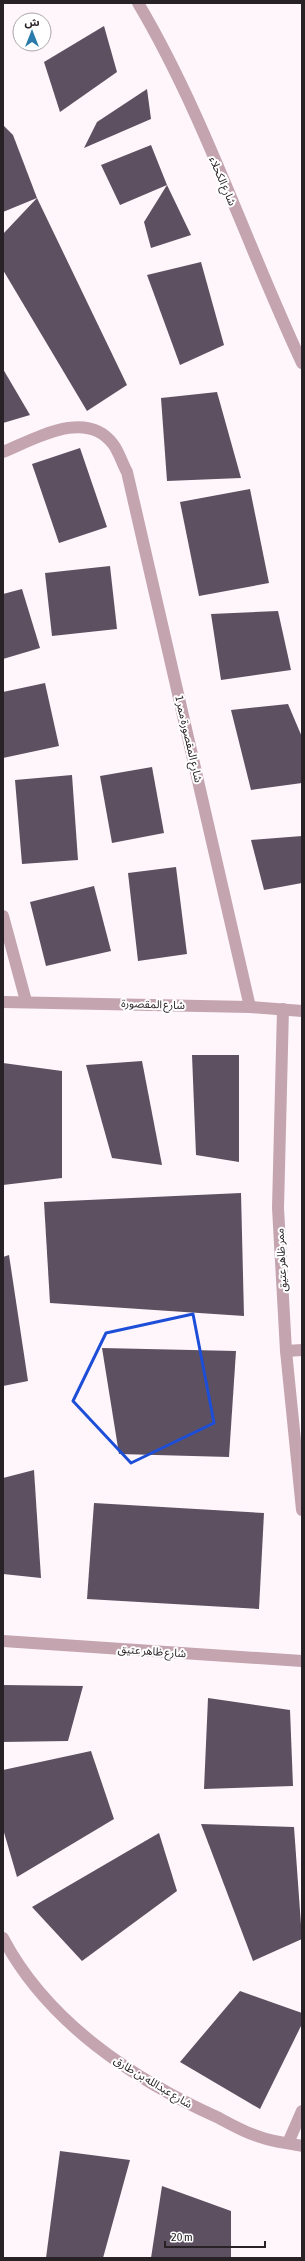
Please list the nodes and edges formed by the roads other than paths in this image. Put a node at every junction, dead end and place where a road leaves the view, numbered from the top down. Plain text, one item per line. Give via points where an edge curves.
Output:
1 (138, 3) edge
2 (302, 363) edge
3 (3, 452) edge
4 (3, 916) edge
5 (26, 1001) junction
6 (3, 1002) edge
7 (250, 1007) junction
8 (283, 1009) junction
9 (302, 1011) edge
10 (302, 1350) edge
11 (286, 1351) junction
12 (302, 1510) edge
13 (3, 1641) edge
14 (302, 1661) edge
15 (3, 1938) edge
16 (302, 2111) edge
17 (288, 2143) junction
18 (302, 2146) edge

1 - 2 street, شارع الكحلاء via 207,144
3 - 7 street, شارع المقصورة ممر 1 via 71,427 88,428 113,444 127,472
4 - 5 street
5 - 6 street, شارع المقصورة
5 - 7 street, شارع المقصورة
7 - 8 street, شارع المقصورة
8 - 9 street, شارع المقصورة
8 - 11 street, ممر ظاهر عتيق via 278,1208
10 - 11 street
11 - 12 street, ممر ظاهر عتيق
13 - 14 street, شارع ظاهر عتيق
15 - 17 street, شارع عبدالله بن طارق via 28,1976 57,2011 125,2067 194,2107 260,2137
16 - 17 street
17 - 18 street, شارع عبدالله بن طارق

